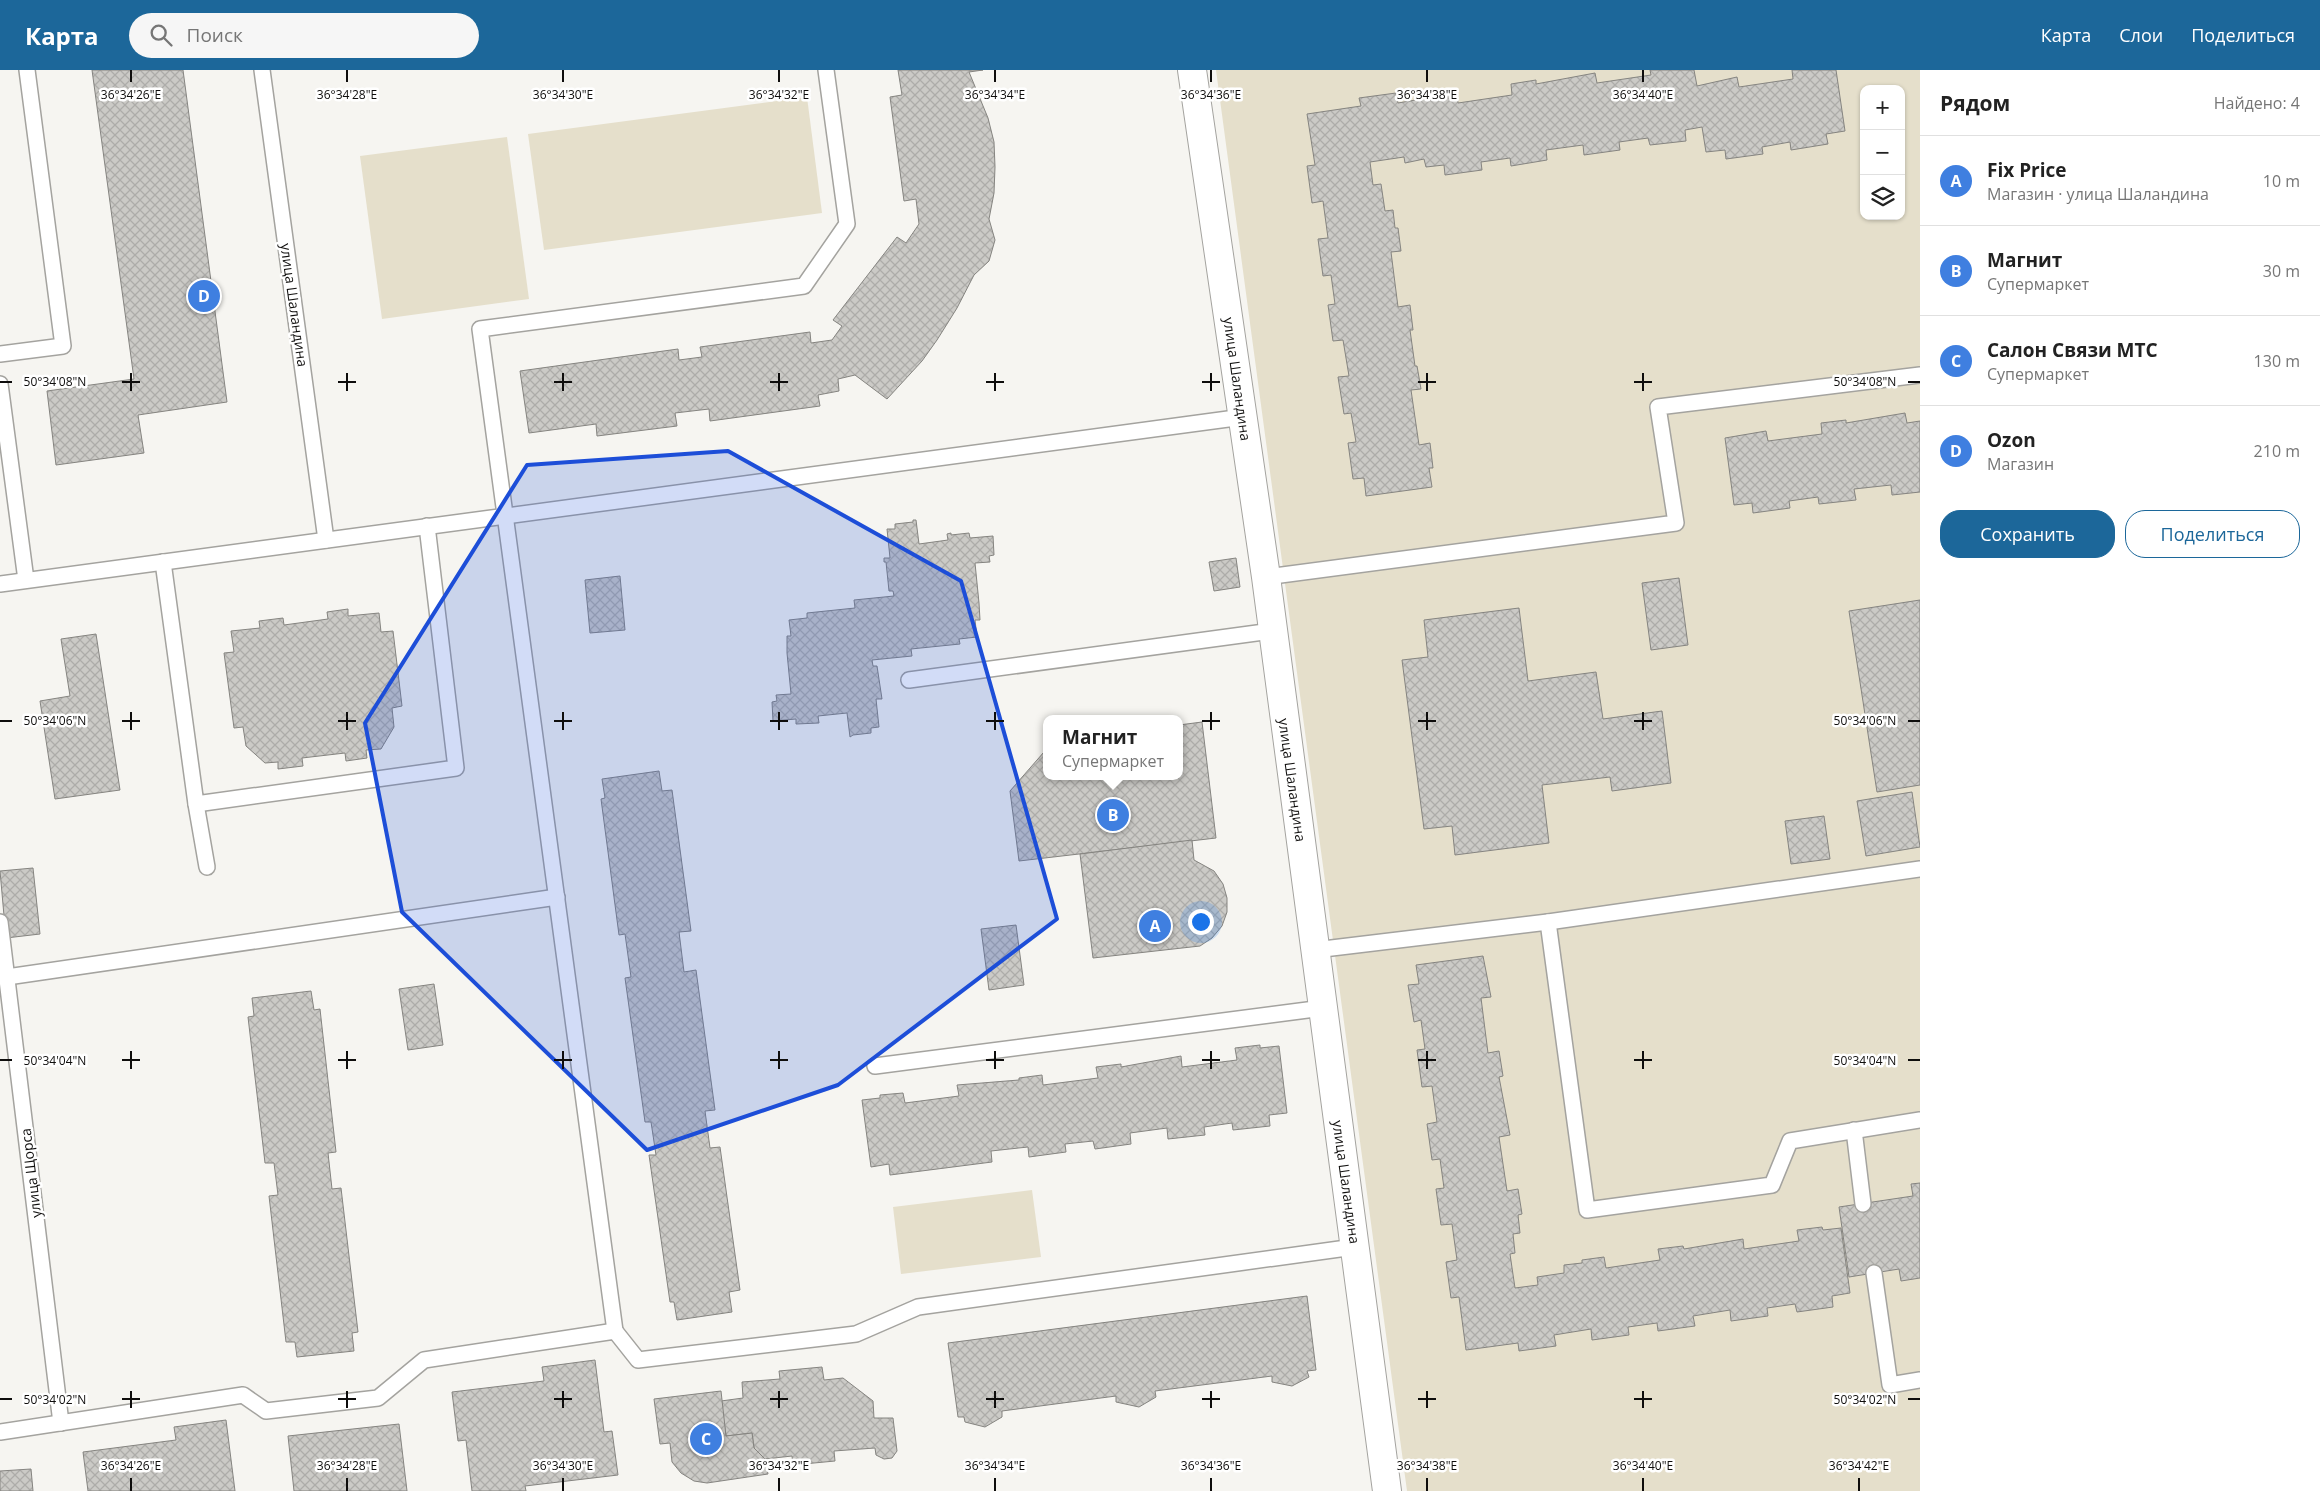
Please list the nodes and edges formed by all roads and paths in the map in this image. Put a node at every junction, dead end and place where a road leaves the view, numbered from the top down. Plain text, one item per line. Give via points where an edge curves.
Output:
1 (27, 70) edge
2 (262, 70) edge
3 (826, 70) edge
4 (1192, 70) edge
5 (0, 354) edge
6 (1920, 375) edge
7 (0, 384) edge
8 (1243, 417) junction
9 (506, 516) junction
10 (427, 526) junction
11 (326, 540) junction
12 (163, 562) junction
13 (1266, 577) junction
14 (26, 580) junction
15 (0, 584) edge
16 (1272, 631) junction
17 (909, 680) dead end
18 (196, 804) junction
19 (207, 867) dead end
20 (1920, 869) edge
21 (557, 897) junction
22 (0, 922) edge
23 (1548, 922) junction
24 (1315, 950) junction
25 (7, 977) junction
26 (1322, 1008) junction
27 (874, 1066) dead end
28 (1920, 1120) edge
29 (1854, 1130) junction
30 (1863, 1204) dead end
31 (1354, 1248) junction
32 (1874, 1273) dead end
33 (615, 1331) junction
34 (1920, 1380) edge
35 (61, 1423) junction
36 (0, 1432) edge
37 (1387, 1491) edge

1 - 5 lane via 63,346
2 - 11 lane, улица Шаландина
3 - 9 lane via 846,224 804,286 480,329
4 - 8 street, улица Шаландина
6 - 13 lane via 1658,407 1676,523
7 - 14 lane
8 - 9 lane
8 - 13 street, улица Шаландина
9 - 10 lane
9 - 21 lane
10 - 11 lane
10 - 18 lane via 456,768
11 - 12 lane
12 - 14 lane
12 - 18 lane
13 - 16 street, улица Шаландина
14 - 15 lane
16 - 17 lane
16 - 24 street, улица Шаландина
18 - 19 lane
20 - 23 lane
21 - 25 lane
21 - 33 lane
22 - 25 lane, улица Щорса
23 - 24 lane
23 - 29 lane via 1587,1210 1772,1185 1790,1141
24 - 26 street, улица Шаландина
25 - 35 lane, улица Щорса
26 - 27 lane
26 - 31 street, улица Шаландина
28 - 29 lane
29 - 30 lane
31 - 33 lane via 918,1307 856,1334 638,1360
31 - 37 street, улица Шаландина
32 - 34 lane via 1890,1385
33 - 35 lane via 424,1360 378,1398 266,1410 243,1395
35 - 36 lane

